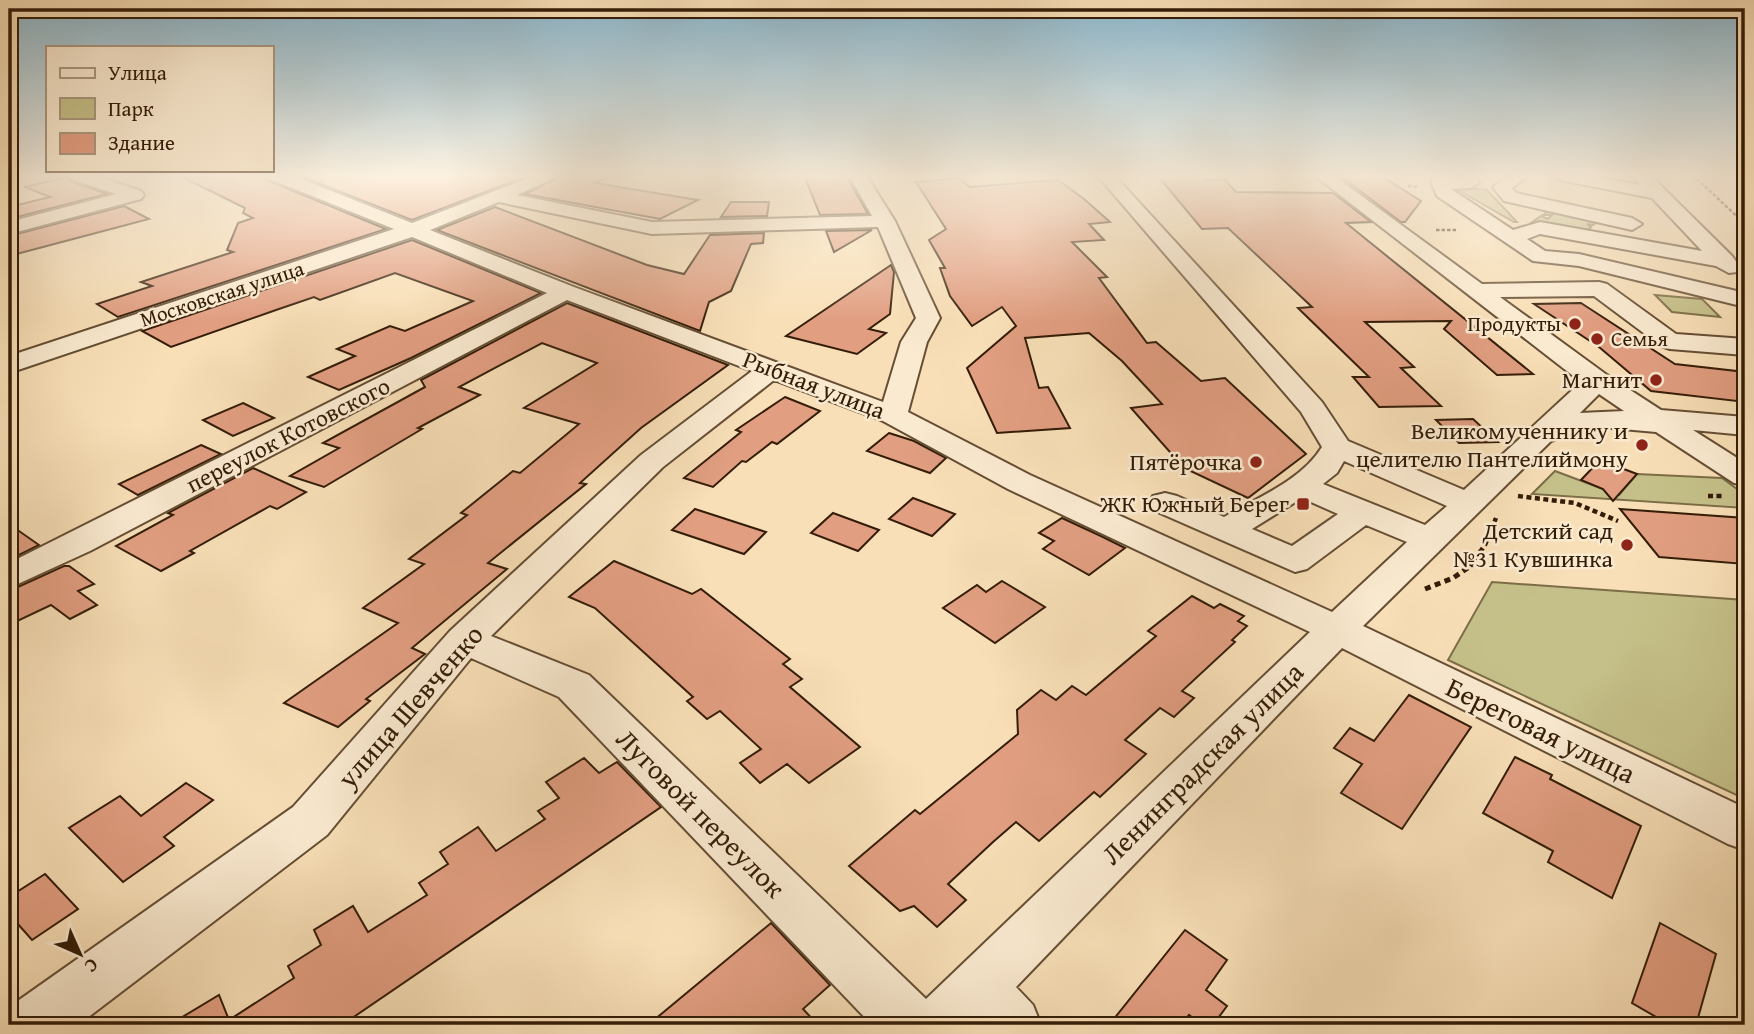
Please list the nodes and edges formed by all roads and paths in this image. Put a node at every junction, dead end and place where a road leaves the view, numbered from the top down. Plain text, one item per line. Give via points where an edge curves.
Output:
1 (27, 223) edge
2 (395, 223) edge
3 (430, 223) edge
4 (629, 223) edge
5 (810, 223) edge
6 (886, 223) edge
7 (1148, 223) edge
8 (1390, 223) edge
9 (1486, 223) edge
10 (1631, 223) edge
11 (1687, 223) edge
12 (9, 228) edge
13 (412, 230) junction
14 (1398, 231) junction
15 (1501, 234) junction
16 (1614, 240) junction
17 (1724, 261) junction
18 (1745, 284) edge
19 (1478, 291) junction
20 (566, 292) junction
21 (1745, 300) edge
22 (1745, 348) edge
23 (9, 365) edge
24 (773, 368) junction
25 (1597, 381) junction
26 (893, 415) junction
27 (1657, 421) junction
28 (1745, 425) edge
29 (1535, 440) junction
30 (1337, 447) junction
31 (1737, 467) edge
32 (1300, 485) junction
33 (1525, 486) dead end
34 (1516, 496) dead end
35 (1165, 503) dead end
36 (1483, 509) junction
37 (1362, 512) junction
38 (1211, 524) junction
39 (1431, 540) junction
40 (1158, 546) junction
41 (9, 577) edge
42 (1421, 590) dead end
43 (1337, 629) junction
44 (464, 640) junction
45 (1745, 830) edge
46 (977, 986) junction
47 (32, 1025) edge
48 (911, 1025) edge
49 (940, 1025) edge
50 (1013, 1025) edge

1 - 12 street
2 - 13 street, Рыбная улица
3 - 13 street, Московская улица
4 - 5 street via 652,228
6 - 26 street via 928,318 914,341
7 - 30 street via 1312,408
8 - 14 street
9 - 15 street
10 - 16 street
11 - 17 street
13 - 20 street, Рыбная улица
13 - 23 street, Московская улица
14 - 15 path
14 - 19 street
15 - 16 street via 1537,228
15 - 21 street via 1540,257 1579,260
16 - 17 street
17 - 18 street
19 - 22 street via 1599,289 1670,341
19 - 25 street
20 - 24 street, Рыбная улица
20 - 41 street, переулок Котовского
24 - 26 street, Рыбная улица
24 - 44 street, улица Шевченко via 652,461
25 - 27 street
25 - 29 street, Ленинградская улица
26 - 40 street, Рыбная улица via 1019,482
27 - 28 street
27 - 29 street via 1586,419 1564,424
27 - 31 street
29 - 36 street, Ленинградская улица
30 - 32 street via 1326,466
30 - 36 street
32 - 37 street
32 - 38 street
33 - 34 path
35 - 38 street
36 - 39 street, Ленинградская улица
36 - 42 path via 1485,548 1456,580
37 - 38 street via 1295,561
37 - 39 street
38 - 40 street
39 - 43 street, Ленинградская улица
40 - 43 street, Рыбная улица
43 - 45 street, Береговая улица
43 - 46 street, Ленинградская улица
44 - 47 street, улица Шевченко via 310,821
44 - 48 street, Луговой переулок via 574,686
46 - 49 street, Ленинградская улица
46 - 50 street

